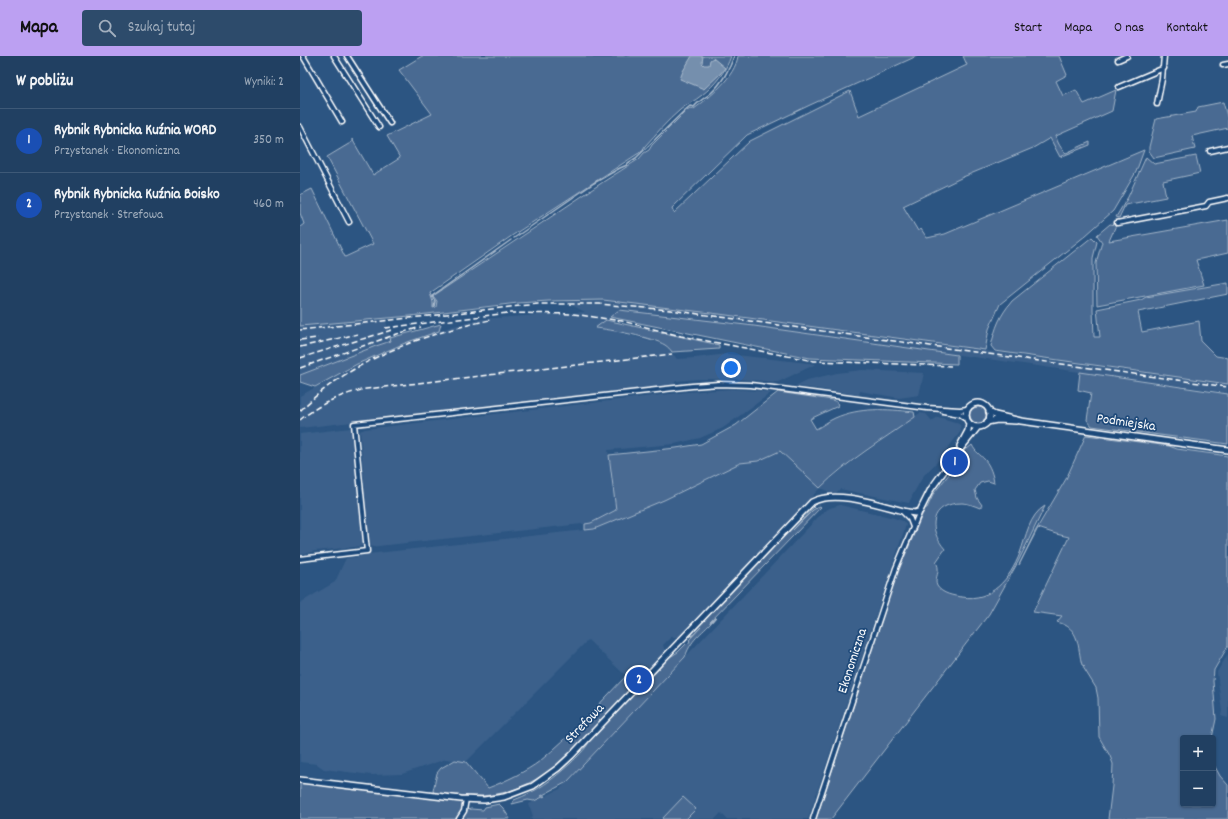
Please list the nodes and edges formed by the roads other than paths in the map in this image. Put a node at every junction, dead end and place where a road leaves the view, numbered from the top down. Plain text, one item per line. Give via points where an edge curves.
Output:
1 (303, 56) edge
2 (334, 56) edge
3 (347, 56) edge
4 (1127, 56) edge
5 (1164, 56) edge
6 (1118, 60) dead end
7 (1164, 68) junction
8 (1119, 87) dead end
9 (1157, 104) dead end
10 (342, 122) dead end
11 (390, 123) dead end
12 (300, 127) edge
13 (379, 127) dead end
14 (1228, 147) edge
15 (1210, 151) dead end
16 (1228, 198) edge
17 (349, 222) dead end
18 (1117, 223) dead end
19 (938, 409) junction
20 (967, 409) junction
21 (989, 412) junction
22 (967, 421) junction
23 (1021, 421) junction
24 (987, 422) junction
25 (978, 427) junction
26 (1228, 450) edge
27 (957, 453) junction
28 (902, 511) junction
29 (920, 511) junction
30 (913, 528) junction
31 (300, 559) edge
32 (300, 780) edge
33 (466, 799) junction
34 (459, 819) edge
35 (813, 819) edge

1 - 10 street
2 - 13 street
3 - 11 street
4 - 6 street
5 - 7 street
7 - 8 street
7 - 9 street
12 - 17 street
14 - 15 street
16 - 18 street via 1209,202 1206,206
19 - 20 street
19 - 22 street via 960,414
19 - 31 street via 768,386 715,384 354,424 367,551
20 - 21 street via 973,404 980,403 986,406
20 - 22 street
21 - 23 street, Podmiejska
21 - 24 street
22 - 25 street
22 - 27 street, Ekonomiczna via 968,432
23 - 24 street, Podmiejska
23 - 26 street, Podmiejska
24 - 25 street
25 - 27 street, Ekonomiczna
27 - 29 street, Ekonomiczna via 931,489
28 - 29 street
28 - 30 street via 910,519
28 - 33 street, Strefowa via 845,497 825,498 812,502 558,768 533,786 512,794 494,799
29 - 30 street, Ekonomiczna
30 - 35 street, Ekonomiczna via 896,568
32 - 33 street, Strefowa
33 - 34 street via 464,811

